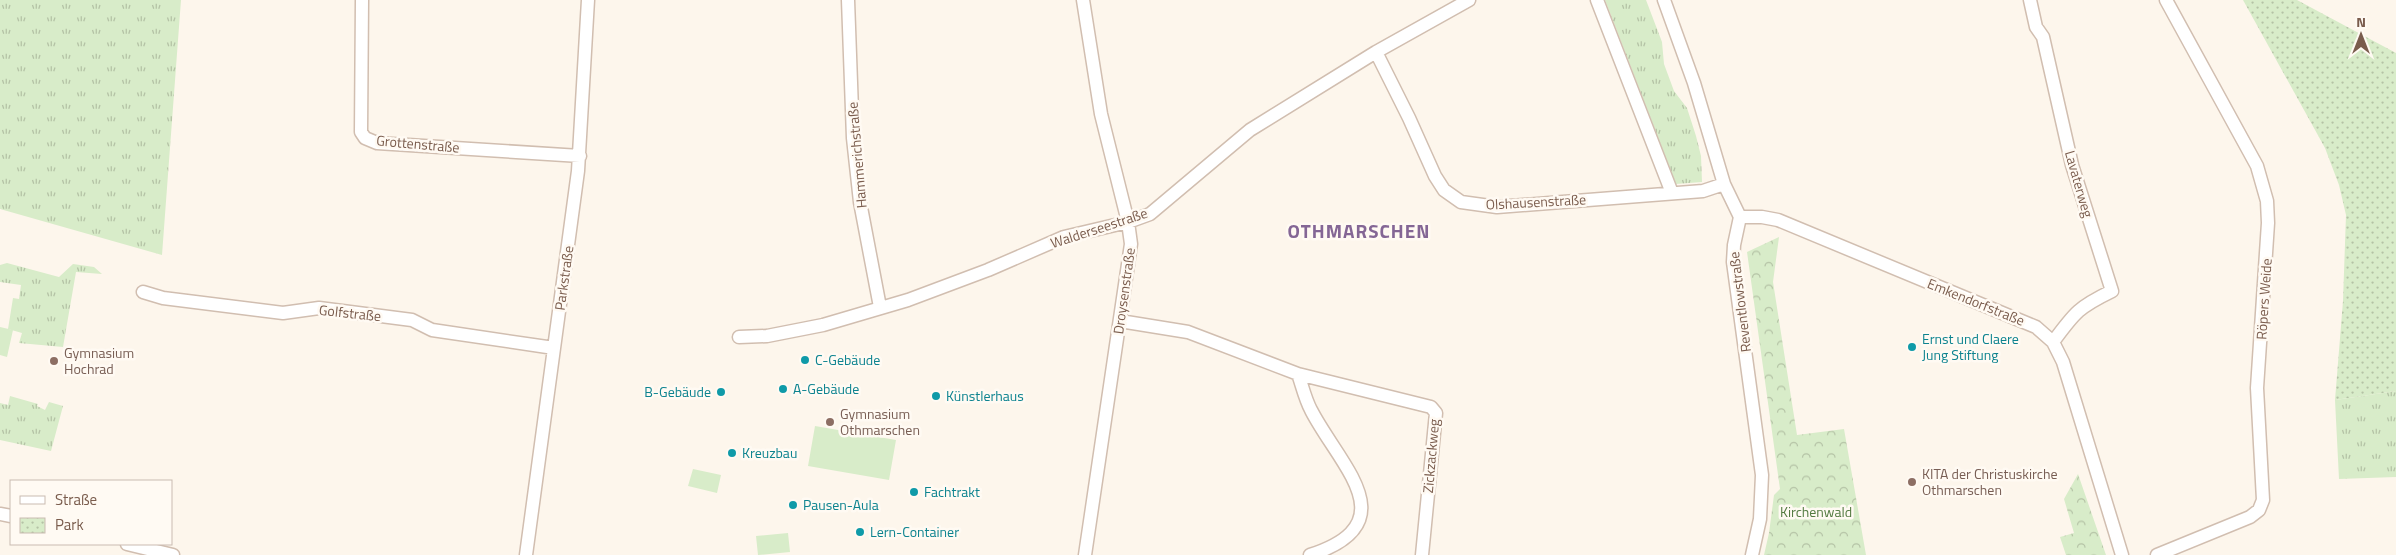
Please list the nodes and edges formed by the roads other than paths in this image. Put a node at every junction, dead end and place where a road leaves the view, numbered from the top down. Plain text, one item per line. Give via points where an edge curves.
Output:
1 (362, 0) edge
2 (588, 0) edge
3 (848, 0) edge
4 (1083, 0) edge
5 (1469, 0) edge
6 (1597, 0) edge
7 (1664, 0) edge
8 (1674, 0) edge
9 (2030, 0) edge
10 (2166, 0) edge
11 (1671, 19) junction
12 (1376, 52) junction
13 (580, 156) junction
14 (1724, 184) junction
15 (1672, 193) junction
16 (1740, 217) junction
17 (1128, 222) junction
18 (143, 292) dead end
19 (880, 307) junction
20 (1120, 320) junction
21 (739, 338) dead end
22 (2054, 342) junction
23 (554, 348) junction
24 (1298, 374) junction
25 (131, 545) edge
26 (173, 555) edge
27 (526, 555) edge
28 (1084, 555) edge
29 (1310, 555) edge
30 (1422, 555) edge
31 (1752, 555) edge
32 (2122, 555) edge
33 (2157, 555) edge

1 - 13 street, Grottenstraße via 360,132 365,138 377,142
2 - 13 street, Parkstraße
3 - 19 street, Hammerichstraße via 854,148 860,202
4 - 17 street, Droysenstraße via 1101,114
5 - 12 street, Walderseestraße
6 - 15 street
7 - 11 street
8 - 11 street
9 - 22 street, Lavaterweg via 2036,27 2042,37 2072,165 2112,291 2085,304
10 - 33 street, Röpers Weide via 2257,166 2267,201 2268,223 2257,388 2263,500 2259,510 2250,516
11 - 14 street via 1704,113
12 - 15 street, Olshausenstraße via 1435,176 1444,190 1461,202 1498,207
12 - 17 street, Walderseestraße via 1250,130 1150,214
13 - 23 street, Parkstraße
14 - 15 street, Olshausenstraße via 1703,191
14 - 16 street
16 - 22 street, Emkendorfstraße via 1770,218 1787,224 2036,326
16 - 31 street, Reventlowstraße via 1733,262 1762,476 1760,519
17 - 19 street, Walderseestraße via 1064,237 988,270
17 - 20 street, Droysenstraße via 1131,244
18 - 23 street, Golfstraße via 163,298 283,312 319,308 412,320 432,330
19 - 21 street, Walderseestraße via 824,325
20 - 24 street, Zickzackweg via 1188,332
20 - 28 street, Droysenstraße
22 - 32 street, Emkendorfstraße via 2075,397
23 - 27 street, Parkstraße
24 - 29 street via 1310,409 1343,462 1363,510 1361,519 1346,537
24 - 30 street, Zickzackweg via 1431,407 1436,412
25 - 26 street

